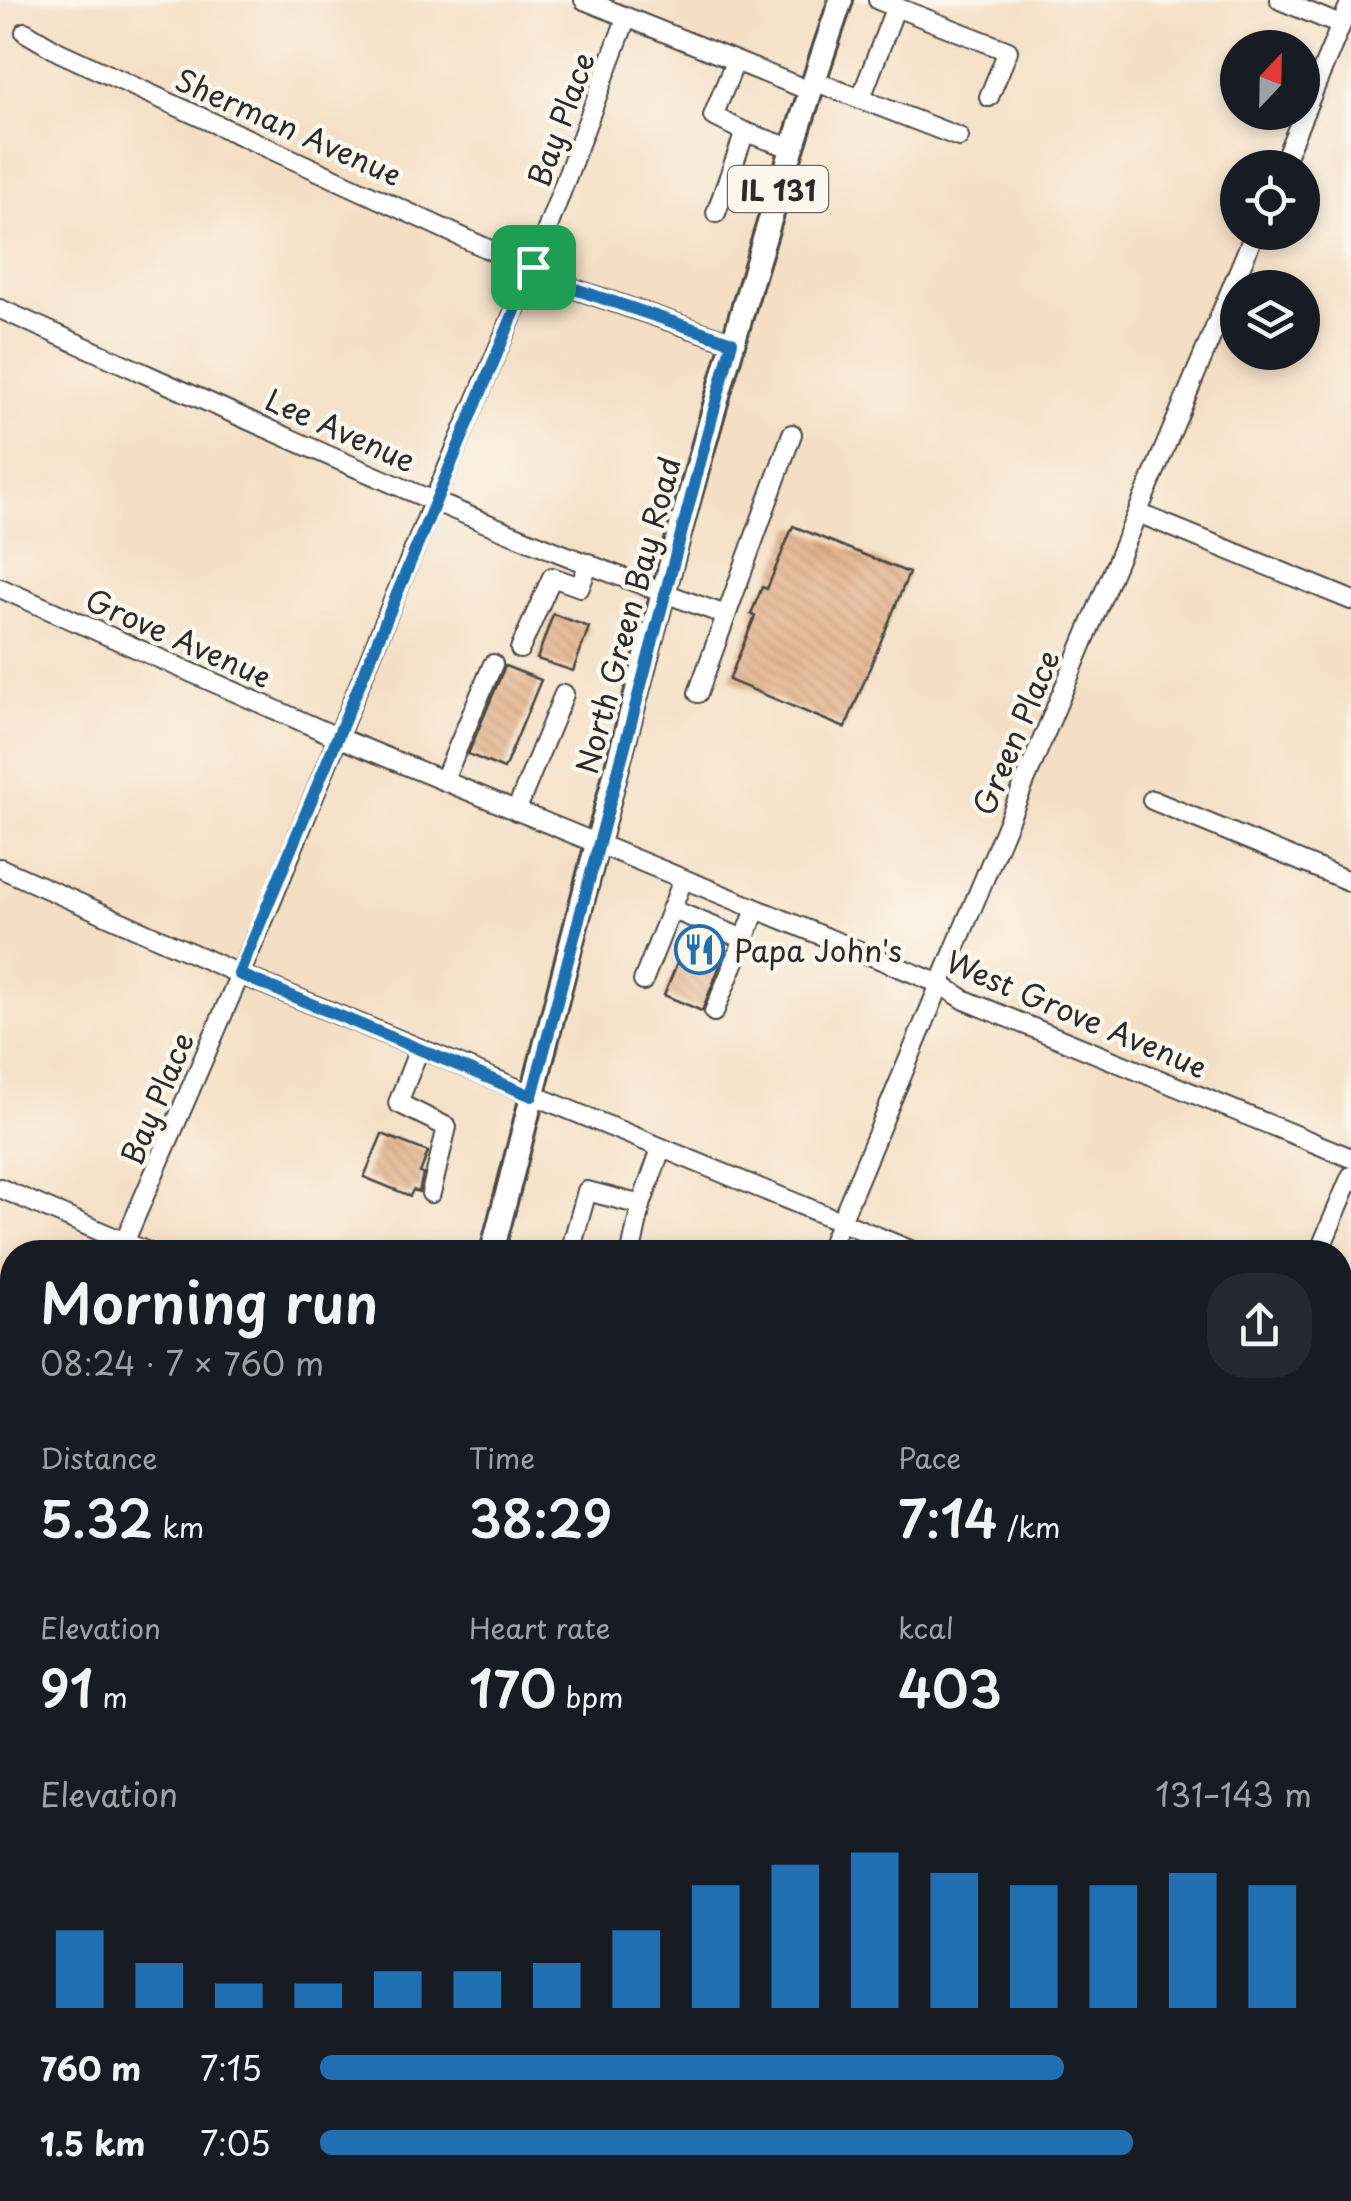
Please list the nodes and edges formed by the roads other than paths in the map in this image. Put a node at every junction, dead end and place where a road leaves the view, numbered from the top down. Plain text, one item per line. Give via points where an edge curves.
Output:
1 (584, 0) edge
2 (841, 0) edge
3 (1280, 0) edge
4 (1351, 1) edge
5 (887, 3) edge
6 (626, 19) junction
7 (1340, 25) junction
8 (25, 32) dead end
9 (735, 62) junction
10 (812, 86) junction
11 (989, 97) dead end
12 (861, 98) junction
13 (744, 132) junction
14 (959, 136) dead end
15 (792, 148) junction
16 (1289, 150) edge
17 (730, 172) junction
18 (778, 189) junction
19 (716, 214) dead end
20 (1247, 250) edge
21 (533, 267) junction
22 (0, 309) edge
23 (732, 342) junction
24 (792, 434) dead end
25 (434, 500) junction
26 (1138, 513) junction
27 (589, 563) junction
28 (0, 588) edge
29 (663, 592) junction
30 (1351, 600) edge
31 (726, 615) junction
32 (520, 649) dead end
33 (493, 664) dead end
34 (564, 694) dead end
35 (698, 694) dead end
36 (337, 737) junction
37 (444, 780) junction
38 (1152, 800) dead end
39 (516, 811) junction
40 (597, 844) junction
41 (0, 868) edge
42 (683, 880) junction
43 (1351, 882) edge
44 (672, 909) junction
45 (756, 910) junction
46 (744, 939) junction
47 (239, 974) junction
48 (643, 981) dead end
49 (940, 984) junction
50 (714, 1012) dead end
51 (419, 1049) junction
52 (532, 1096) junction
53 (661, 1150) junction
54 (1351, 1158) edge
55 (1351, 1176) edge
56 (0, 1188) edge
57 (431, 1192) dead end
58 (641, 1206) junction
59 (840, 1224) junction
60 (117, 1240) edge
61 (125, 1240) edge
62 (495, 1240) edge
63 (573, 1240) edge
64 (633, 1240) edge
65 (833, 1240) edge
66 (883, 1240) edge
67 (1325, 1240) edge

1 - 6 street
2 - 10 main road, North Green Bay Road / IL 131
3 - 7 street
4 - 7 street
5 - 11 street via 1008,50
5 - 12 street
6 - 9 street
6 - 21 street, Bay Place
7 - 16 street
8 - 21 street, Sherman Avenue
9 - 10 street
9 - 13 street via 714,116
10 - 12 street
10 - 15 main road, North Green Bay Road / IL 131
12 - 14 street
13 - 15 street
13 - 17 street
15 - 18 main road, North Green Bay Road / IL 131
17 - 18 street
17 - 19 street
18 - 23 main road, North Green Bay Road / IL 131
20 - 26 street, Green Place
21 - 23 street, Sherman Avenue via 575,289
21 - 25 street, Bay Place
22 - 25 street, Lee Avenue
23 - 29 main road, North Green Bay Road / IL 131
24 - 31 street
25 - 27 street, Lee Avenue
25 - 36 street, Bay Place
26 - 30 street
26 - 49 street, Green Place
27 - 29 street, Lee Avenue
27 - 32 street via 580,587 552,577
28 - 36 street, Grove Avenue
29 - 31 street, Lee Avenue
29 - 40 main road, North Green Bay Road / IL 131
31 - 35 street
33 - 37 street
34 - 39 street
36 - 37 street, West Grove Avenue
36 - 47 street, Bay Place
37 - 39 street, West Grove Avenue
38 - 43 street
39 - 40 street, West Grove Avenue
40 - 42 street, West Grove Avenue
40 - 52 main road, North Green Bay Road / IL 131
41 - 47 street
42 - 44 street
42 - 45 street, West Grove Avenue
44 - 46 street
44 - 48 street
45 - 46 street
45 - 49 street, West Grove Avenue
46 - 50 street
47 - 51 street
47 - 61 street, Bay Place
49 - 54 street, West Grove Avenue
49 - 59 street, Green Place
51 - 52 street
51 - 57 street via 398,1104 448,1127
52 - 53 street
52 - 62 main road, North Green Bay Road / IL 131
53 - 58 street
53 - 59 street
55 - 67 street
56 - 60 street
58 - 63 street via 588,1190
58 - 64 street
59 - 65 street, Green Place
59 - 66 street

